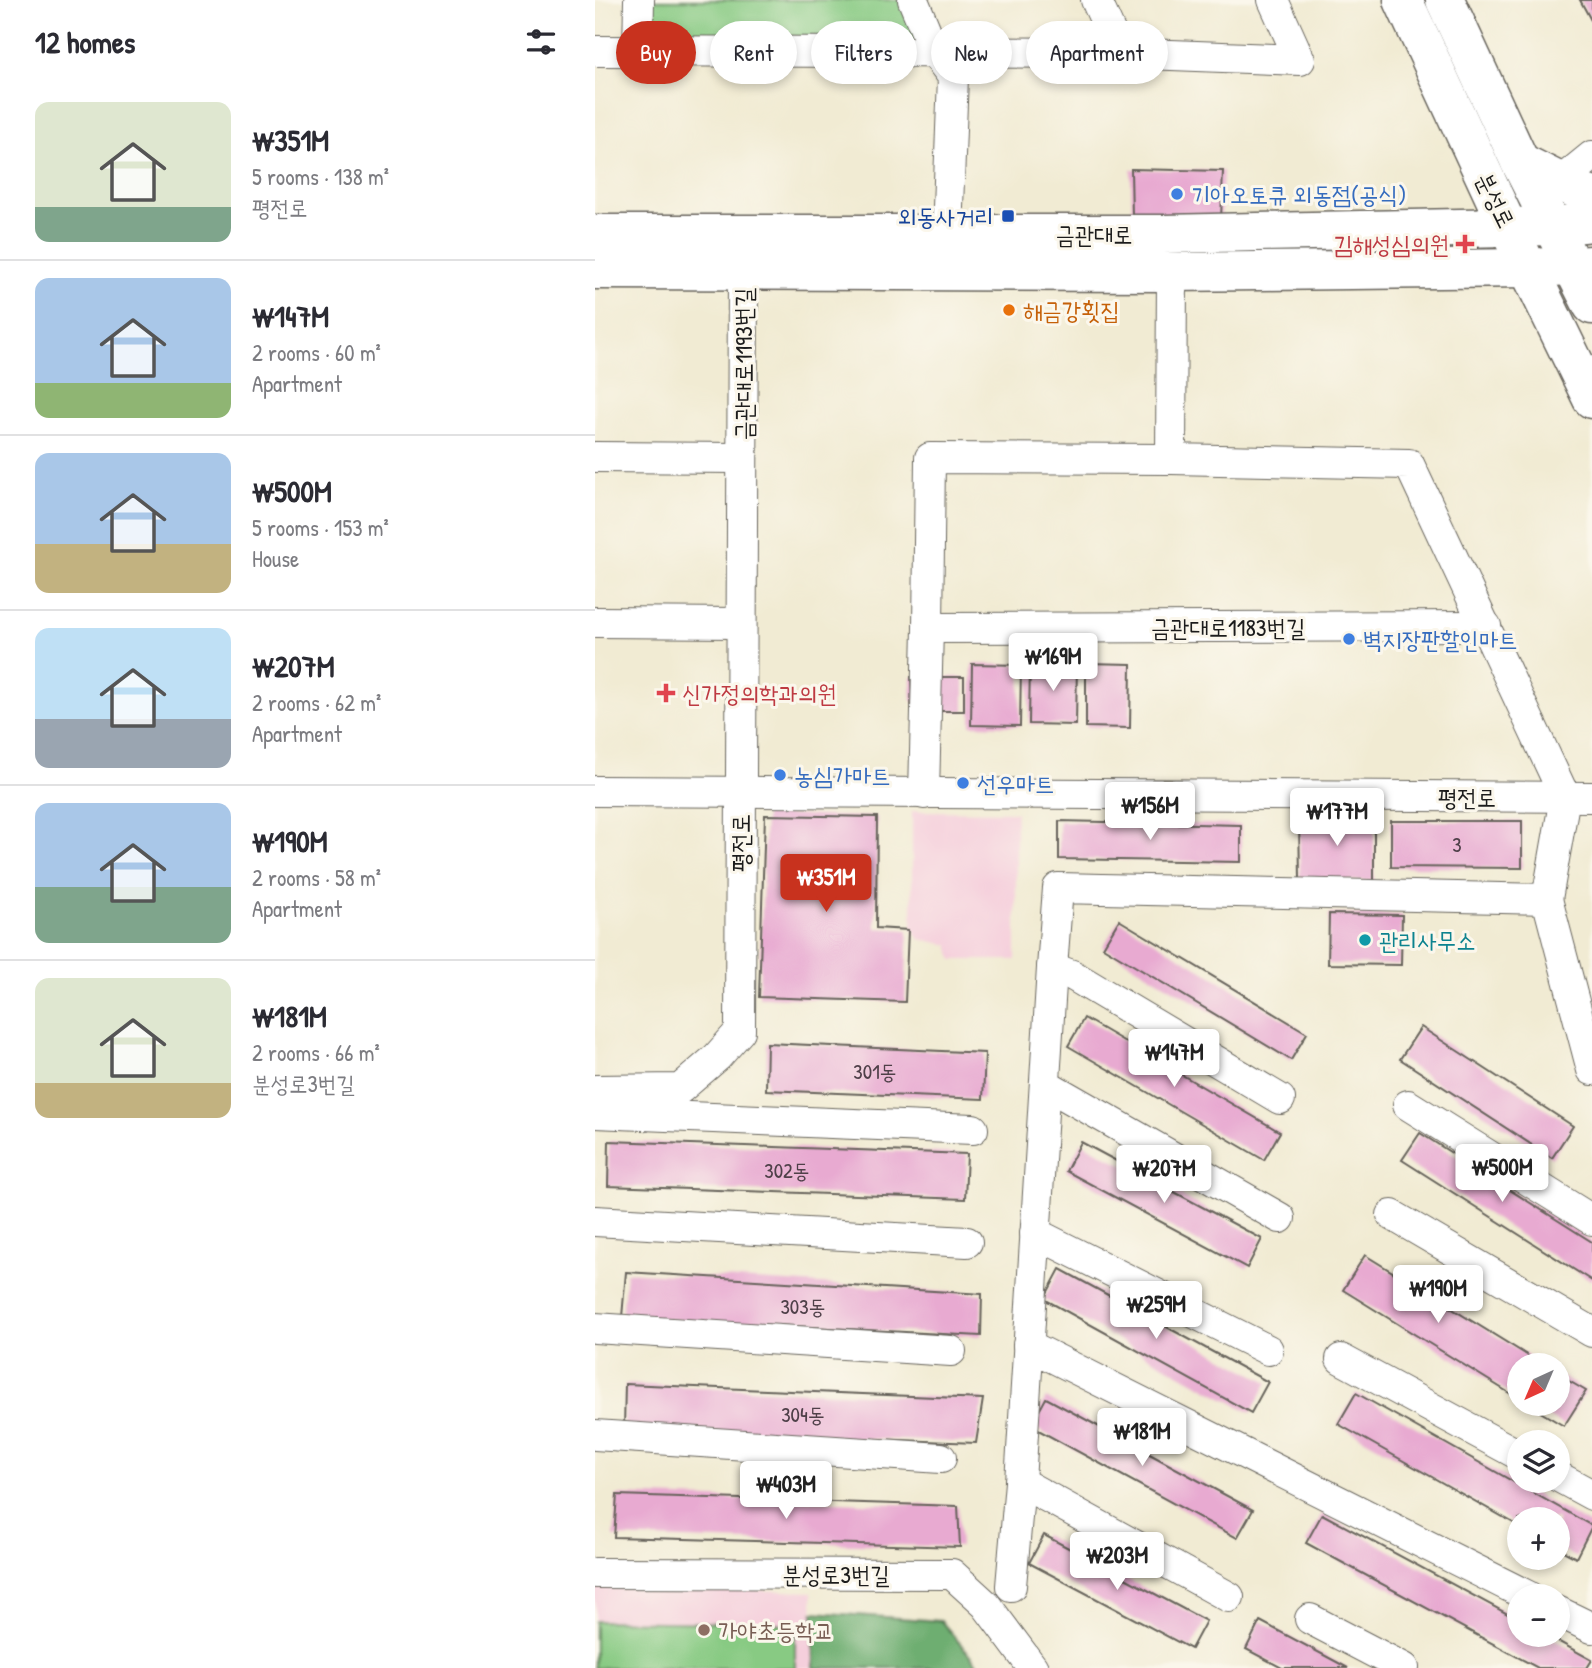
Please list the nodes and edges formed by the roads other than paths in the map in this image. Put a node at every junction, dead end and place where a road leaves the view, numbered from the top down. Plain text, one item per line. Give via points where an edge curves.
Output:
1 (639, 0) edge
2 (913, 0) edge
3 (1096, 0) edge
4 (1273, 0) edge
5 (1403, 0) edge
6 (1449, 1) edge
7 (639, 21) edge
8 (1106, 21) edge
9 (931, 43) edge
10 (595, 51) edge
11 (616, 51) edge
12 (696, 52) edge
13 (931, 53) edge
14 (1168, 55) edge
15 (953, 84) edge
16 (1592, 156) edge
17 (1520, 162) junction
18 (1576, 189) edge
19 (1592, 222) edge
20 (1554, 226) junction
21 (1508, 227) junction
22 (595, 233) edge
23 (947, 233) junction
24 (1582, 265) edge
25 (1530, 268) junction
26 (595, 270) edge
27 (743, 271) junction
28 (1172, 272) junction
29 (1592, 305) edge
30 (1592, 399) edge
31 (595, 457) edge
32 (743, 458) junction
33 (1171, 459) junction
34 (595, 622) edge
35 (741, 624) junction
36 (1486, 626) junction
37 (928, 628) junction
38 (595, 790) edge
39 (741, 793) junction
40 (924, 794) junction
41 (1578, 797) edge
42 (1547, 899) junction
43 (1052, 968) junction
44 (1590, 1052) edge
45 (1045, 1084) junction
46 (595, 1090) edge
47 (1280, 1099) dead end
48 (1408, 1105) dead end
49 (595, 1113) edge
50 (973, 1129) dead end
51 (1392, 1215) dead end
52 (1280, 1218) dead end
53 (1592, 1220) edge
54 (595, 1221) edge
55 (1035, 1233) junction
56 (967, 1242) dead end
57 (595, 1328) edge
58 (1592, 1332) edge
59 (1028, 1345) junction
60 (1268, 1350) dead end
61 (951, 1351) dead end
62 (1341, 1359) dead end
63 (595, 1435) edge
64 (1507, 1449) edge
65 (941, 1458) dead end
66 (1020, 1482) junction
67 (1570, 1483) edge
68 (1592, 1495) edge
69 (595, 1573) edge
70 (1507, 1585) edge
71 (1011, 1586) dead end
72 (1229, 1597) dead end
73 (1570, 1617) edge
74 (1310, 1619) dead end
75 (1592, 1628) edge
76 (1033, 1668) edge
77 (1404, 1668) edge

1 - 7 street
2 - 9 street
3 - 8 street
4 - 14 street via 1300,60
5 - 21 main road, 분성로
6 - 17 main road, 분성로
10 - 11 street
12 - 13 street
15 - 23 street
16 - 18 street
17 - 18 main road
17 - 20 main road, 분성로
19 - 20 main road, 금관대로
20 - 21 main road, 금관대로
20 - 24 main road, 분성로
21 - 23 main road, 금관대로
21 - 25 main road, 분성로
22 - 23 main road, 금관대로
24 - 25 main road, 금관대로
24 - 29 main road, 분성로
25 - 28 main road, 금관대로
25 - 30 main road, 분성로
26 - 27 main road, 금관대로
27 - 28 main road, 금관대로
27 - 32 street, 금관대로1193번길
28 - 33 street
31 - 32 street, 금관대로1193번길
32 - 35 street, 금관대로1193번길
33 - 36 street via 1409,464
33 - 37 street via 930,458
34 - 35 street
35 - 39 street, 금관대로1193번길
36 - 37 street, 금관대로1183번길
36 - 41 street
37 - 40 street
38 - 39 street
39 - 40 street, 평전로
39 - 46 street, 평전로 via 740,1031 680,1089
40 - 41 street, 평전로
41 - 42 street
42 - 43 street via 1058,888
42 - 44 street
43 - 45 street
43 - 47 street via 1072,975
45 - 52 street
45 - 55 street
48 - 53 street
49 - 50 street
51 - 58 street
54 - 56 street
55 - 59 street
55 - 60 street
57 - 61 street
59 - 66 street
59 - 70 street
62 - 64 street
63 - 65 street
66 - 71 street
66 - 72 street
67 - 68 street
69 - 76 street, 분성로3번길 via 952,1574 986,1605
73 - 75 street
74 - 77 street

